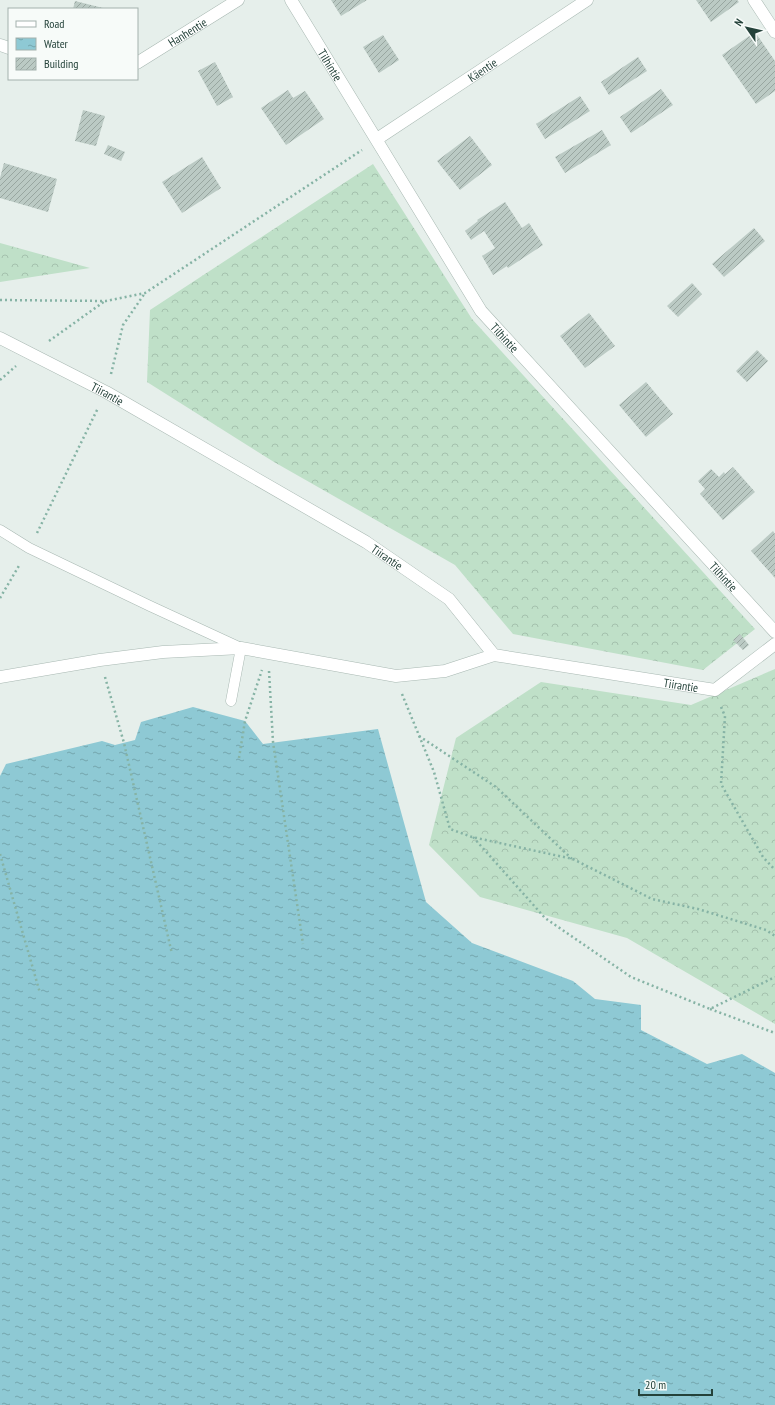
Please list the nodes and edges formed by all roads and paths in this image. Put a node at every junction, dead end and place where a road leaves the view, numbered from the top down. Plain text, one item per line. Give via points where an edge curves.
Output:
1 (238, 0) edge
2 (291, 0) edge
3 (586, 0) edge
4 (754, 0) edge
5 (775, 32) edge
6 (138, 62) edge
7 (377, 140) junction
8 (145, 293) junction
9 (0, 300) edge
10 (106, 301) junction
11 (0, 338) edge
12 (31, 354) junction
13 (0, 380) edge
14 (106, 392) junction
15 (0, 530) edge
16 (30, 548) junction
17 (0, 598) edge
18 (775, 632) edge
19 (775, 644) edge
20 (241, 648) junction
21 (268, 653) junction
22 (494, 655) junction
23 (100, 660) junction
24 (396, 676) junction
25 (0, 677) edge
26 (715, 690) junction
27 (231, 701) dead end
28 (419, 736) junction
29 (239, 758) dead end
30 (472, 837) junction
31 (0, 854) edge
32 (573, 859) junction
33 (775, 870) edge
34 (775, 936) edge
35 (303, 944) dead end
36 (172, 954) dead end
37 (775, 977) edge
38 (40, 992) dead end
39 (710, 1009) junction
40 (775, 1033) edge

1 - 6 street, Hanhentie
2 - 7 street, Tilhintie
3 - 7 street, Käentie
4 - 5 street
7 - 8 path
7 - 18 street, Tilhintie via 481,311
8 - 10 path
8 - 14 path via 123,325
9 - 10 path
10 - 12 path
11 - 12 street, Tiirantie
12 - 13 path
12 - 14 street, Tiirantie
14 - 16 path
14 - 22 street, Tiirantie via 366,542 449,599
15 - 16 lane
16 - 17 path
16 - 20 lane
19 - 26 street, Tiirantie
20 - 21 street
20 - 23 street via 163,652
20 - 27 lane
21 - 24 street
21 - 29 path via 245,721
21 - 35 path via 273,742
22 - 24 street via 445,671
22 - 26 street, Tiirantie
23 - 25 street
23 - 36 path via 124,743
24 - 28 path
26 - 33 path via 725,716 721,784 763,857
28 - 30 path via 434,772 450,829
28 - 32 path via 496,787
30 - 32 path
30 - 39 path via 545,918 631,977
31 - 38 path
32 - 34 path via 652,899 698,909 766,930
37 - 39 path
39 - 40 path

